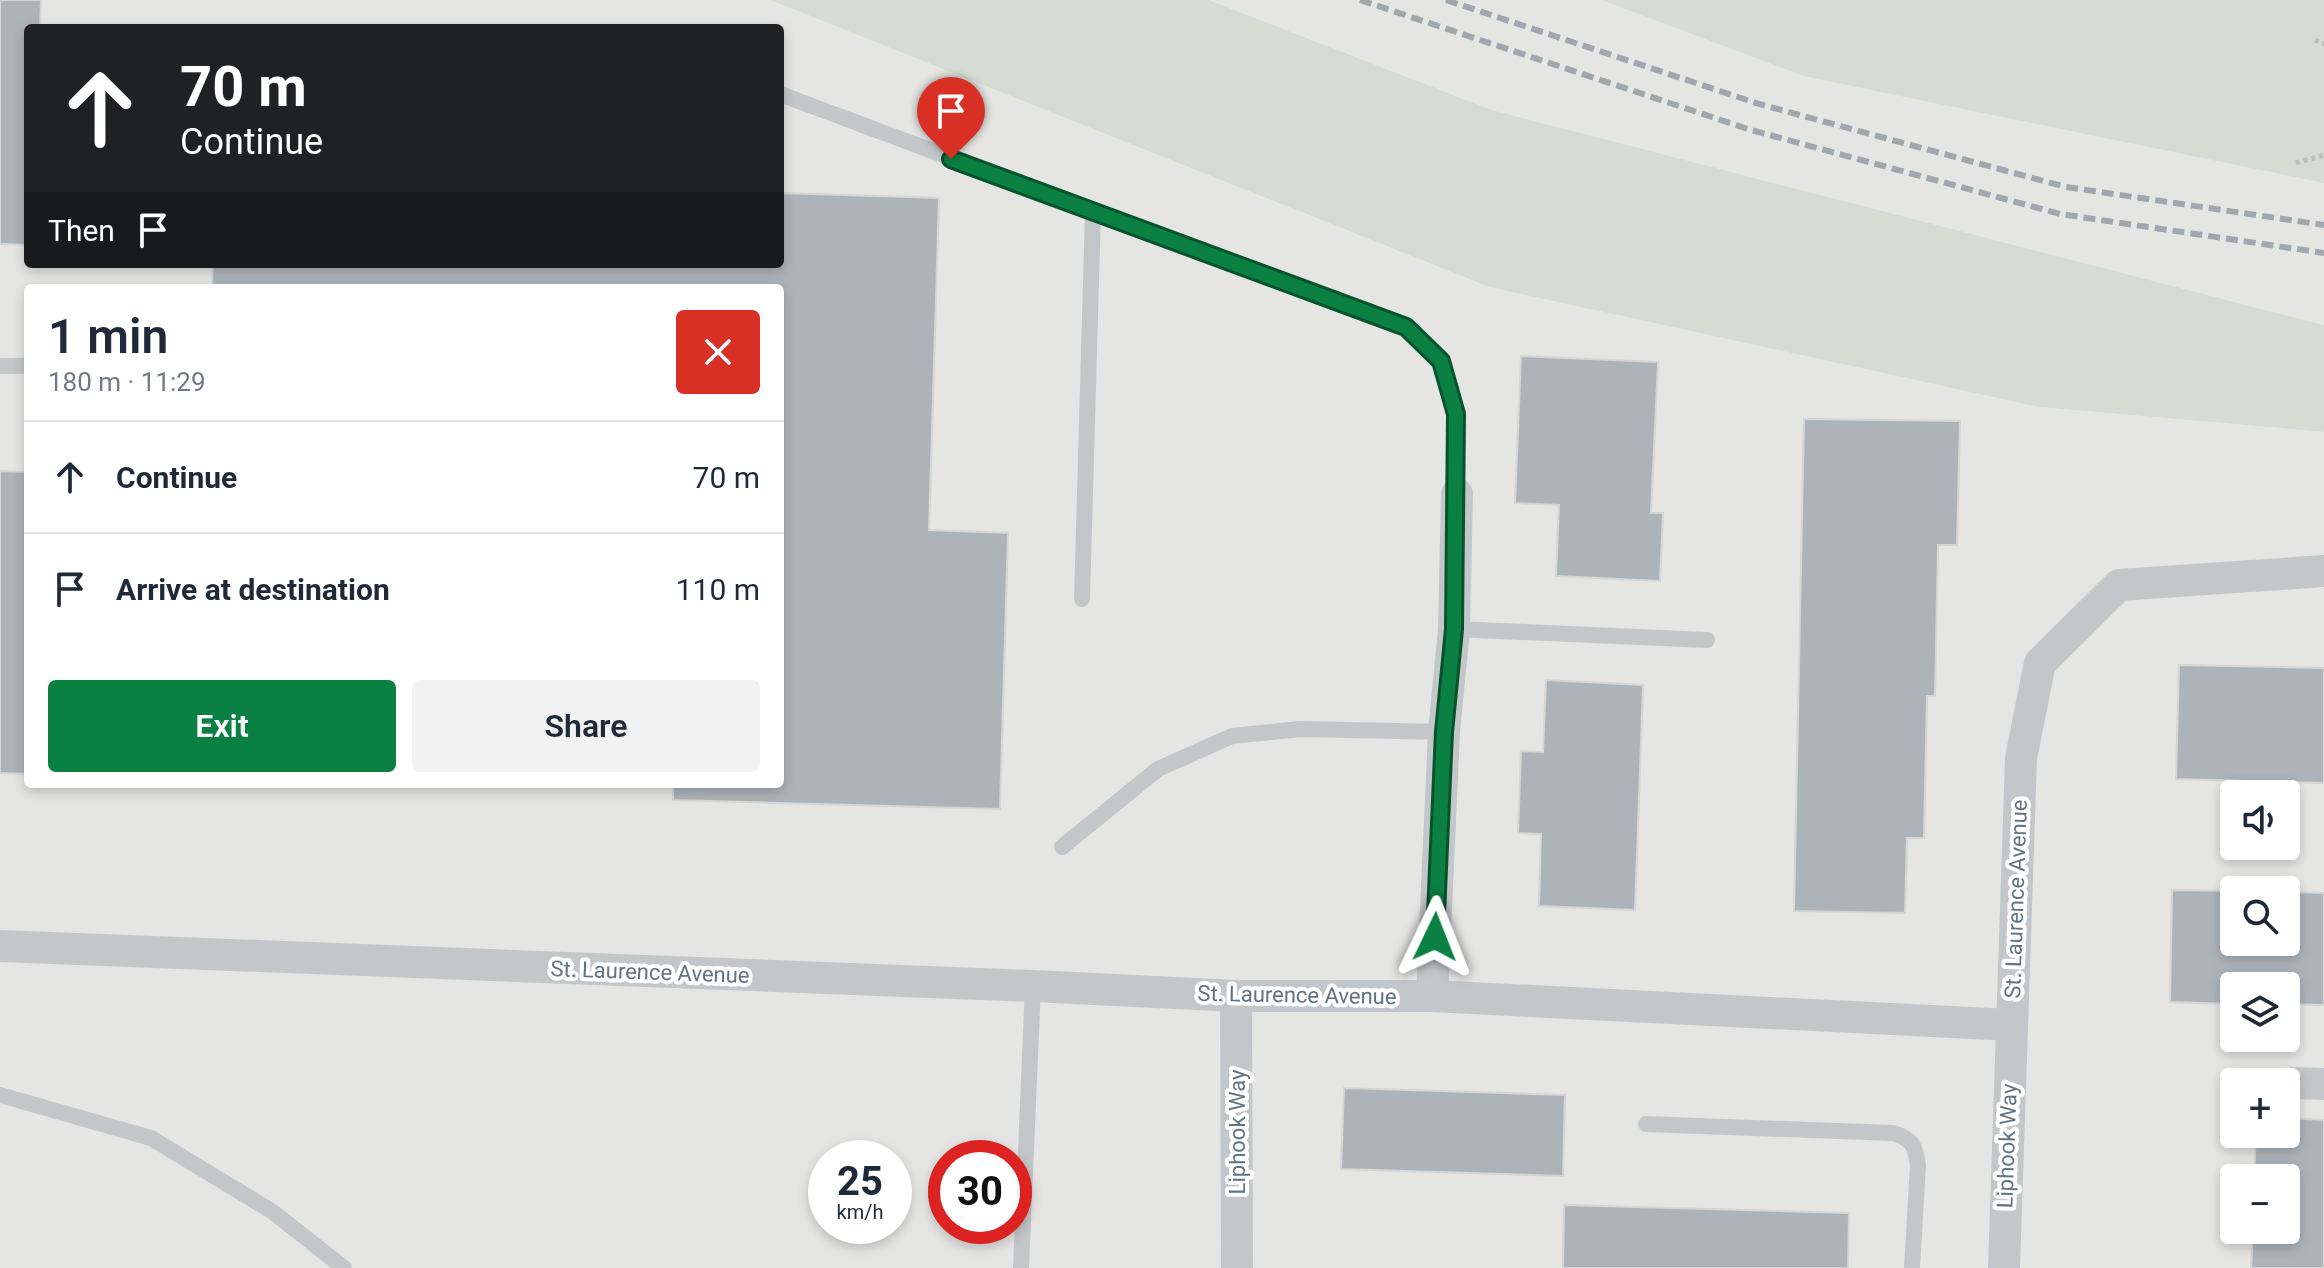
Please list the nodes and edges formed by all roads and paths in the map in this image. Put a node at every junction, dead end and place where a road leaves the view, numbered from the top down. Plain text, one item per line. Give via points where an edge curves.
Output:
1 (2315, 40) dead end
2 (2324, 44) edge
3 (784, 95) edge
4 (2324, 155) edge
5 (2296, 163) dead end
6 (1093, 211) junction
7 (0, 366) edge
8 (24, 366) edge
9 (1457, 494) joint
10 (2324, 571) edge
11 (1082, 599) dead end
12 (1454, 629) junction
13 (1707, 640) dead end
14 (1444, 732) junction
15 (1062, 847) dead end
16 (0, 946) edge
17 (1033, 986) junction
18 (1236, 996) junction
19 (1432, 996) junction
20 (2011, 1025) junction
21 (0, 1095) edge
22 (1646, 1124) dead end
23 (344, 1268) edge
24 (1021, 1268) edge
25 (1237, 1268) edge
26 (1912, 1268) edge
27 (2004, 1268) edge

1 - 2 path
3 - 6 lane
4 - 5 path
6 - 9 lane via 1406,327 1441,361 1456,414
6 - 11 lane
7 - 8 lane
9 - 12 street
10 - 20 street, St. Laurence Avenue via 2119,585 2040,663 2021,758
12 - 13 lane
12 - 14 street
14 - 15 lane via 1300,729 1232,736 1158,769
14 - 19 street
16 - 17 street, St. Laurence Avenue
17 - 18 street, St. Laurence Avenue
17 - 24 lane
18 - 19 street, St. Laurence Avenue
18 - 25 street, Liphook Way
19 - 20 street, St. Laurence Avenue
20 - 27 street, Liphook Way
21 - 23 lane via 151,1138 273,1212
22 - 26 lane via 1893,1133 1907,1138 1918,1165

